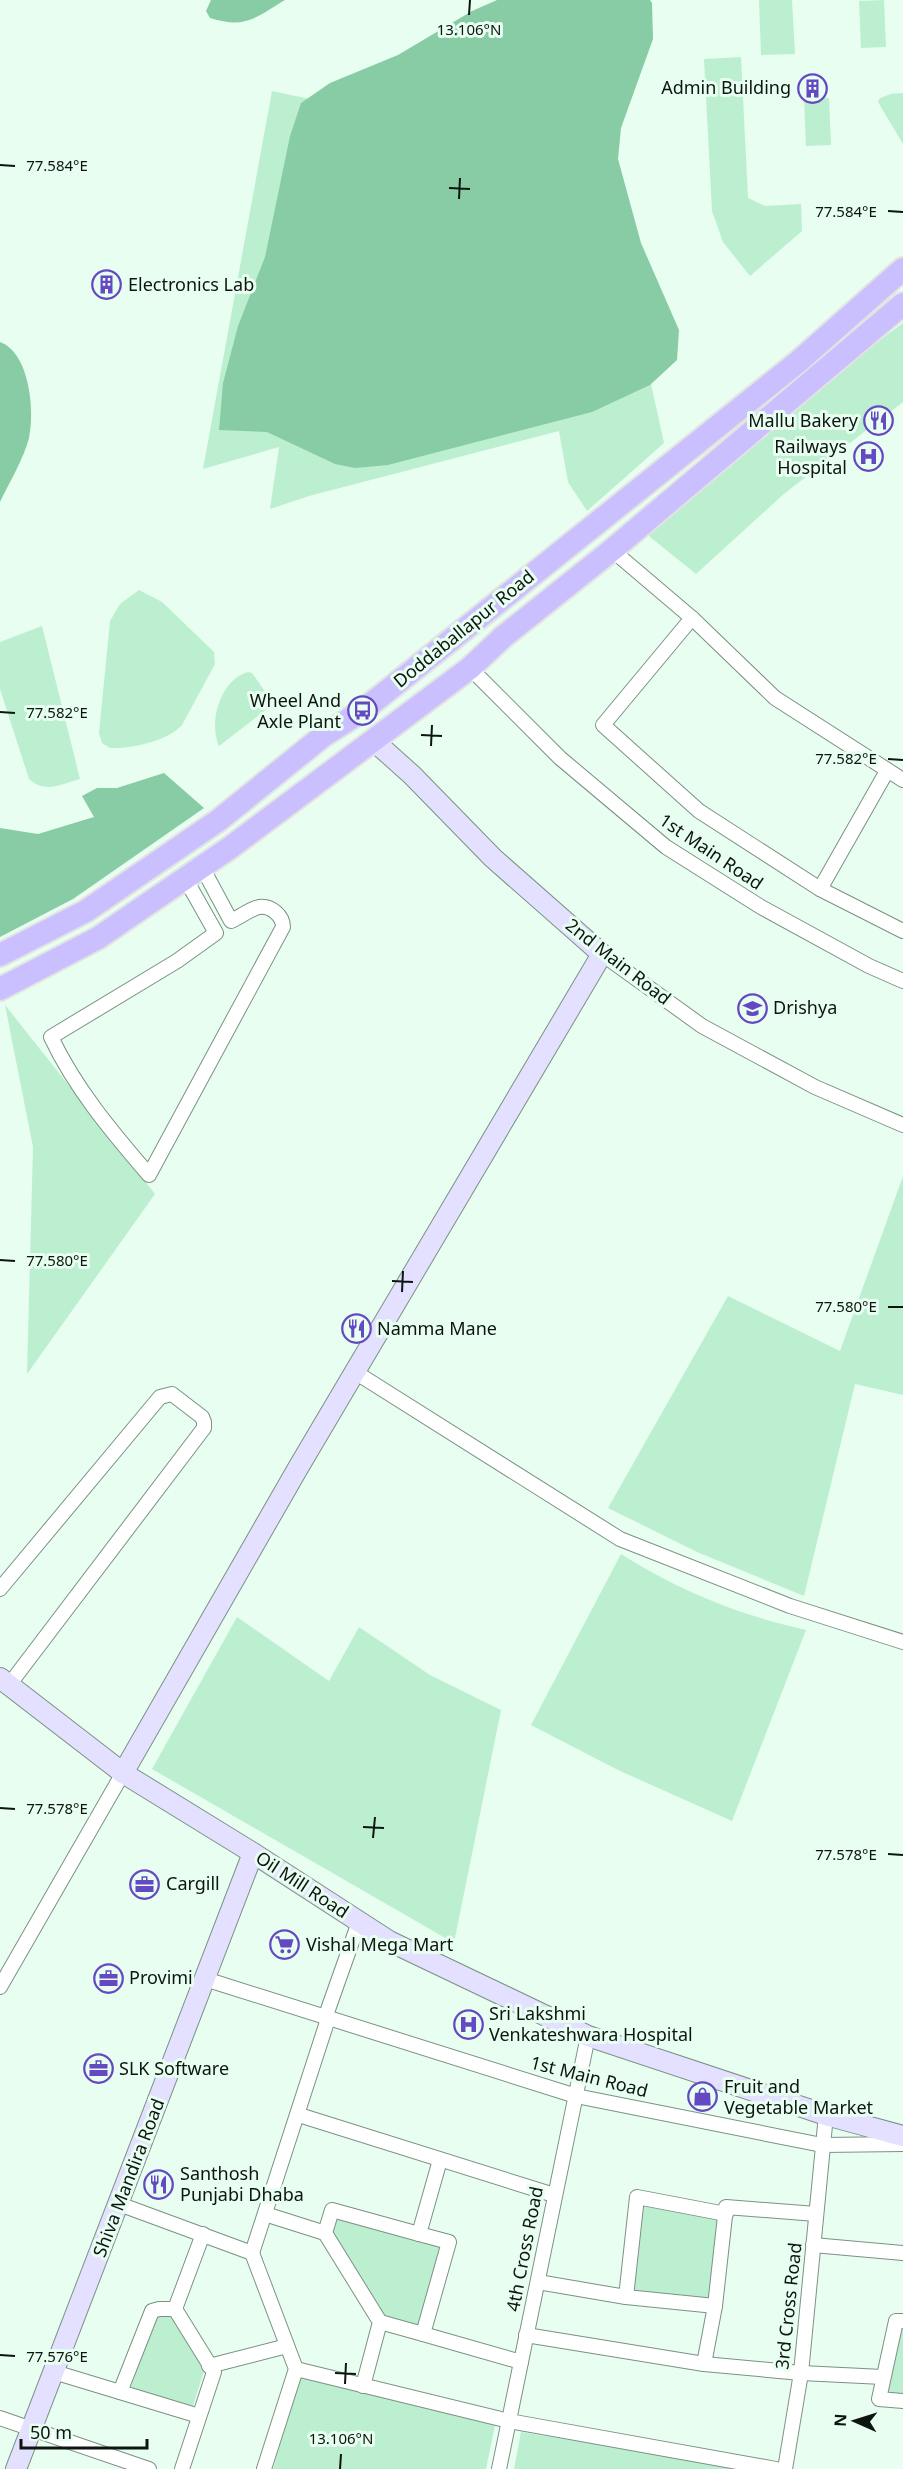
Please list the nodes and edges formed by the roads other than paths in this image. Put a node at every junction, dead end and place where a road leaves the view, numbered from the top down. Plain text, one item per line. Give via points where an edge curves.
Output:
1 (903, 269) edge
2 (903, 304) edge
3 (612, 550) junction
4 (692, 618) junction
5 (470, 668) junction
6 (374, 741) junction
7 (887, 771) junction
8 (903, 780) edge
9 (226, 813) junction
10 (245, 836) junction
11 (193, 873) junction
12 (820, 889) junction
13 (231, 921) junction
14 (903, 931) edge
15 (216, 933) junction
16 (603, 954) junction
17 (0, 955) edge
18 (903, 981) edge
19 (0, 989) edge
20 (903, 1125) edge
21 (355, 1372) junction
22 (0, 1589) edge
23 (903, 1642) edge
24 (4, 1681) edge
25 (123, 1773) junction
26 (252, 1853) junction
27 (359, 1922) junction
28 (205, 1978) junction
29 (0, 1987) edge
30 (327, 2018) junction
31 (588, 2036) junction
32 (576, 2096) junction
33 (298, 2115) junction
34 (826, 2115) junction
35 (903, 2136) edge
36 (903, 2144) edge
37 (822, 2145) junction
38 (440, 2160) junction
39 (554, 2195) junction
40 (119, 2204) junction
41 (265, 2214) junction
42 (726, 2214) junction
43 (816, 2214) junction
44 (325, 2233) junction
45 (203, 2234) junction
46 (419, 2234) junction
47 (813, 2245) junction
48 (252, 2253) junction
49 (903, 2253) edge
50 (538, 2282) junction
51 (626, 2297) junction
52 (715, 2306) junction
53 (175, 2309) junction
54 (903, 2321) edge
55 (380, 2322) junction
56 (423, 2334) junction
57 (526, 2336) junction
58 (287, 2346) junction
59 (521, 2362) junction
60 (704, 2364) junction
61 (209, 2366) junction
62 (296, 2369) junction
63 (54, 2372) junction
64 (801, 2373) junction
65 (883, 2377) junction
66 (363, 2385) junction
67 (120, 2392) junction
68 (903, 2401) edge
69 (199, 2416) junction
70 (0, 2418) edge
71 (509, 2421) junction
72 (32, 2428) junction
73 (16, 2469) edge
74 (149, 2469) edge
75 (182, 2469) edge
76 (264, 2469) edge
77 (499, 2469) edge
78 (776, 2469) edge
79 (785, 2469) edge

1 - 9 main road, Doddaballapur Road via 798,362 362,711 323,736
2 - 3 main road, Doddaballapur Road
3 - 4 street
3 - 5 main road, Doddaballapur Road
4 - 7 street via 775,698
4 - 12 street via 603,725 699,811
5 - 6 main road, Doddaballapur Road
5 - 18 street, 1st Main Road via 560,758 666,847 760,907
6 - 10 main road, Doddaballapur Road
6 - 16 street, 2nd Main Road via 493,858
7 - 8 street
7 - 12 street
9 - 10 main road
9 - 17 main road, Doddaballapur Road via 86,911
10 - 11 main road, Doddaballapur Road
11 - 13 street
11 - 15 street
11 - 19 main road, Doddaballapur Road via 98,938
12 - 14 street
13 - 15 street
13 - 15 street via 257,907 277,912 284,921 263,968 149,1175 110,1130 62,1060 51,1037
16 - 20 street, 2nd Main Road via 702,1026 815,1087
16 - 21 street
21 - 23 street via 620,1539 790,1605
21 - 25 street
22 - 24 street via 160,1397 171,1394 202,1417 204,1428
24 - 25 street, Oil Mill Road
25 - 26 street, Oil Mill Road
25 - 29 street
26 - 27 street, Oil Mill Road
26 - 28 street, Shiva Mandira Road
27 - 30 street
27 - 31 street, Oil Mill Road via 389,1941
28 - 30 street, 1st Main Road
28 - 40 street, Shiva Mandira Road
30 - 32 street, 1st Main Road
30 - 33 street
31 - 32 street, 4th Cross Road
31 - 34 street, Oil Mill Road
32 - 37 street, 1st Main Road
32 - 39 street, 4th Cross Road
33 - 38 street
33 - 41 street
34 - 35 street, Oil Mill Road
34 - 37 street, 3rd Cross Road
36 - 37 street, 1st Main Road
37 - 43 street, 3rd Cross Road
38 - 39 street
38 - 46 street
39 - 50 street, 4th Cross Road
40 - 45 street
40 - 63 street, Shiva Mandira Road
41 - 44 street
41 - 48 street
42 - 43 street via 726,2207
42 - 51 street via 637,2197
42 - 52 street
43 - 47 street, 3rd Cross Road
44 - 46 street via 332,2210
44 - 55 street
45 - 48 street
45 - 53 street
46 - 56 street via 449,2242
47 - 49 street
47 - 64 street, 3rd Cross Road
48 - 58 street
50 - 51 street
50 - 57 street, 4th Cross Road
51 - 52 street
52 - 60 street
53 - 61 street
53 - 67 street via 159,2308 152,2312
54 - 65 street via 896,2321
55 - 56 street
55 - 66 street
56 - 59 street
57 - 59 street, 4th Cross Road
57 - 60 street
58 - 61 street
58 - 62 street
59 - 71 street, 4th Cross Road
60 - 64 street
61 - 69 street via 214,2372
62 - 66 street
62 - 76 street
63 - 67 street
63 - 72 street, Shiva Mandira Road
64 - 65 street
64 - 79 street, 3rd Cross Road
65 - 68 street via 879,2399
66 - 71 street
67 - 69 street
69 - 75 street
70 - 72 street
71 - 77 street, 4th Cross Road
71 - 78 street
72 - 73 street, Shiva Mandira Road
72 - 74 street

